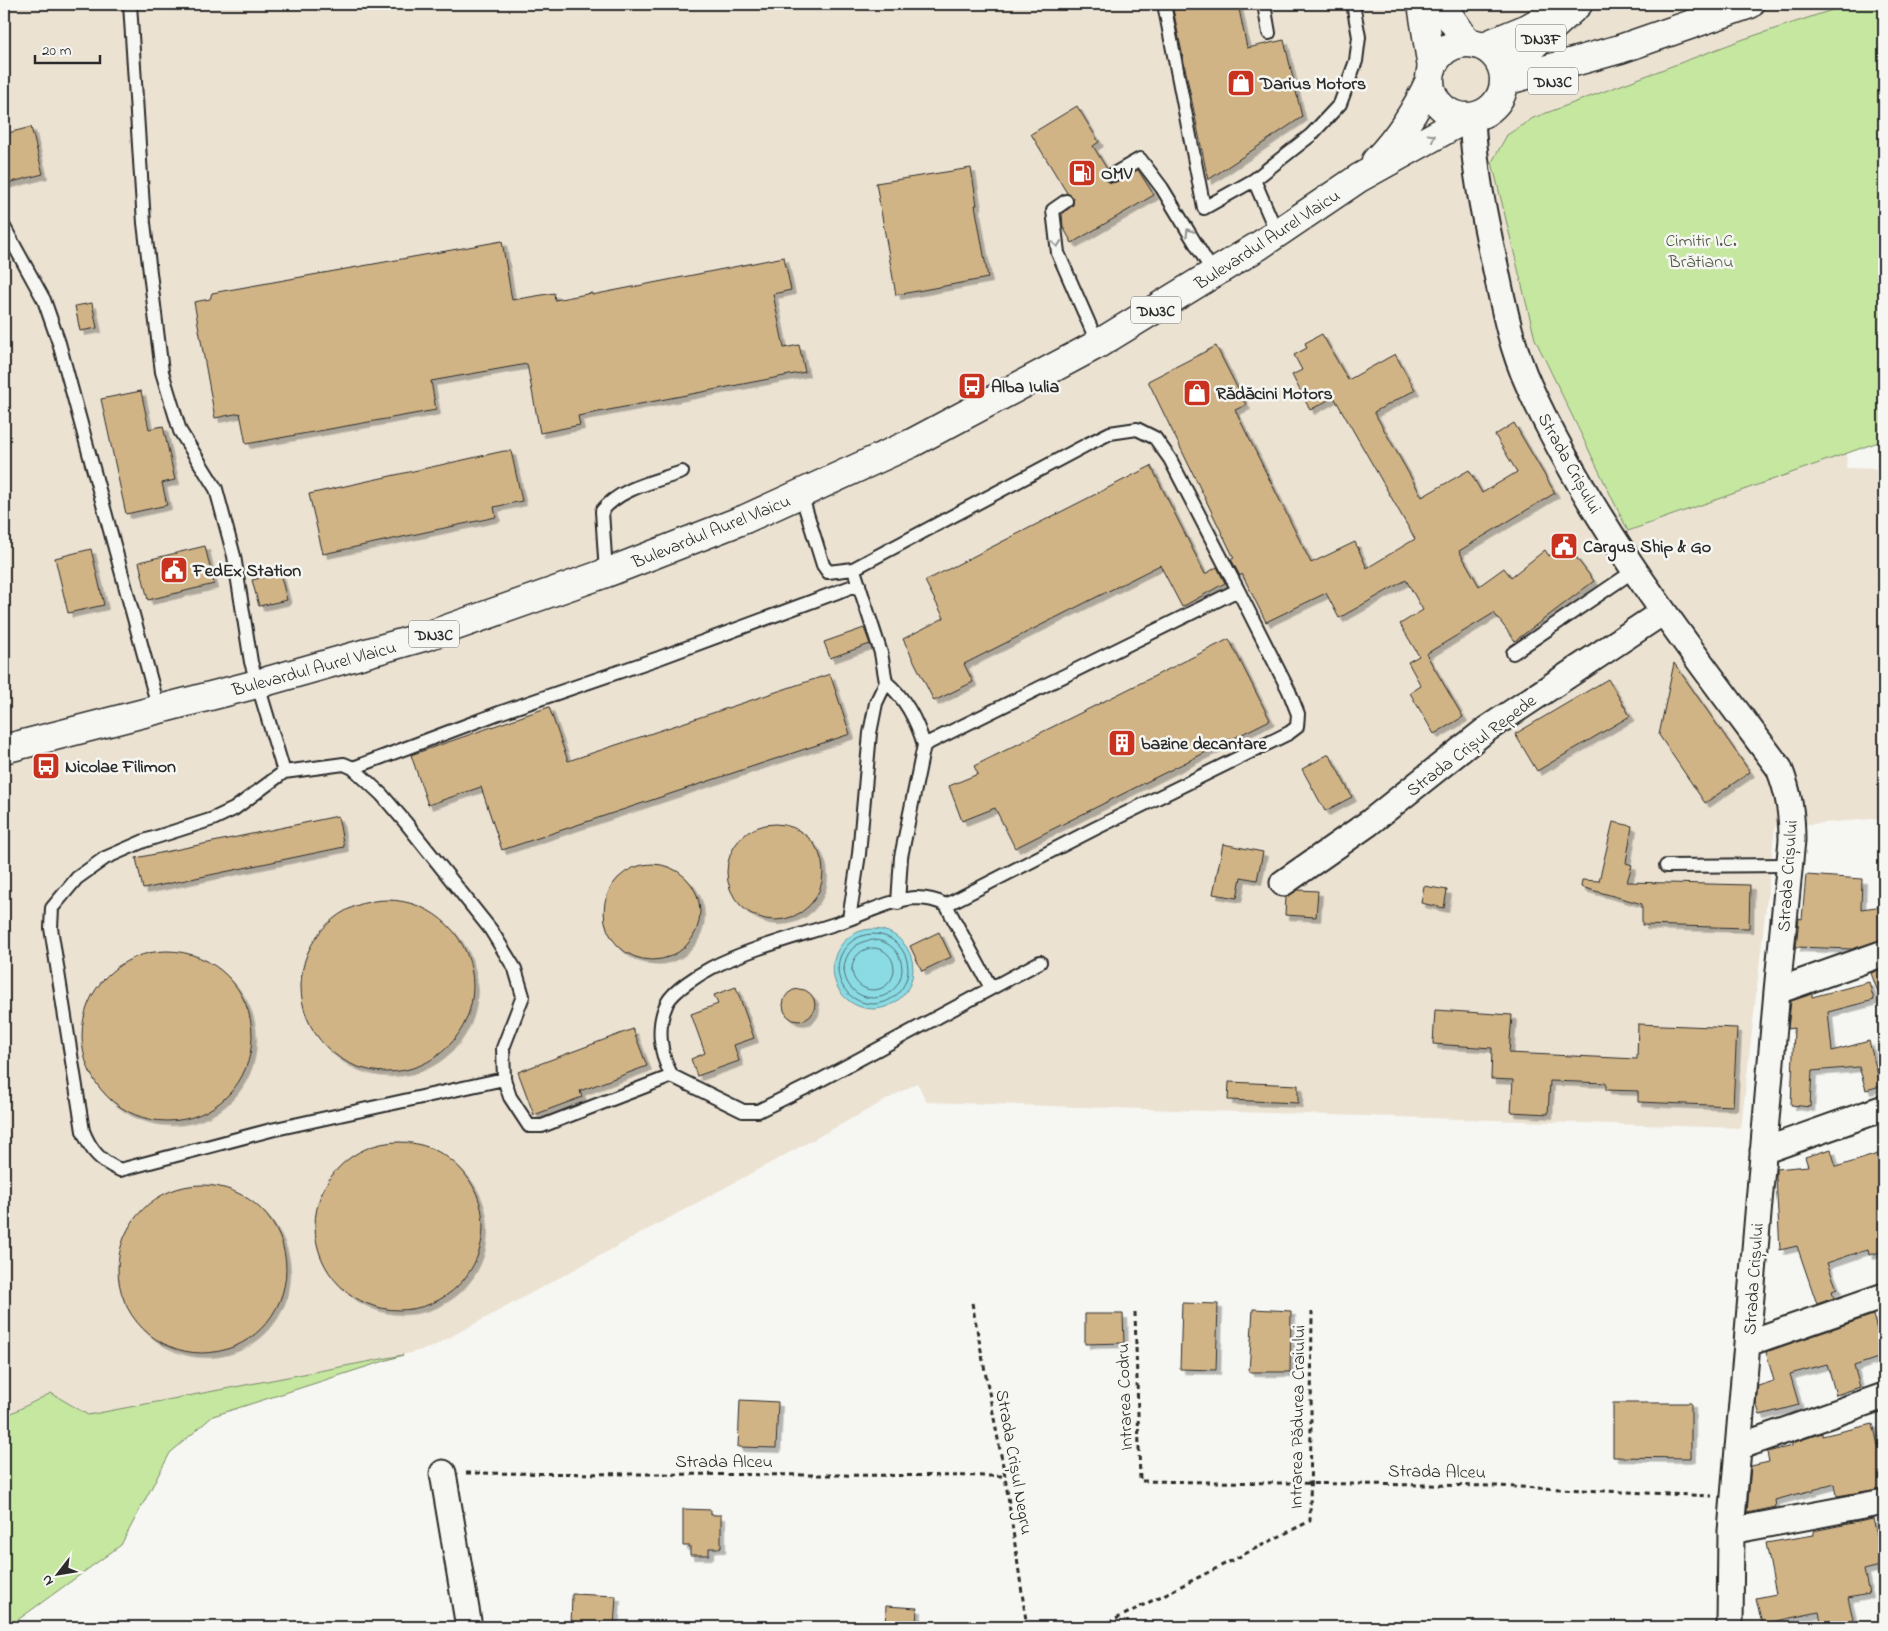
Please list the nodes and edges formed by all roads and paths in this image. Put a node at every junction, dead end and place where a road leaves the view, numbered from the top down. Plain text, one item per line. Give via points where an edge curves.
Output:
1 (130, 4) edge
2 (1164, 4) edge
3 (1264, 4) edge
4 (1353, 4) edge
5 (1422, 4) edge
6 (1441, 4) edge
7 (1569, 4) edge
8 (1578, 4) edge
9 (1735, 6) edge
10 (1269, 33) dead end
11 (1475, 44) junction
12 (1620, 49) junction
13 (1431, 74) junction
14 (1504, 76) junction
15 (1475, 116) junction
16 (1112, 175) dead end
17 (1359, 178) junction
18 (1254, 180) junction
19 (1066, 201) dead end
20 (4, 227) edge
21 (1277, 233) junction
22 (1214, 274) junction
23 (1098, 344) junction
24 (682, 472) dead end
25 (801, 494) junction
26 (853, 568) junction
27 (1635, 570) junction
28 (606, 573) junction
29 (859, 584) junction
30 (1238, 590) junction
31 (1663, 612) junction
32 (1513, 653) dead end
33 (886, 682) junction
34 (257, 684) junction
35 (159, 710) junction
36 (924, 745) junction
37 (4, 749) edge
38 (353, 768) junction
39 (284, 772) junction
40 (1789, 865) junction
41 (1666, 866) dead end
42 (1283, 883) dead end
43 (898, 903) junction
44 (946, 905) junction
45 (850, 919) junction
46 (1884, 952) edge
47 (1040, 962) dead end
48 (991, 988) junction
49 (1777, 991) junction
50 (672, 1076) junction
51 (504, 1078) junction
52 (1884, 1108) edge
53 (1763, 1151) junction
54 (1884, 1296) edge
55 (972, 1303) dead end
56 (1135, 1312) dead end
57 (1312, 1312) dead end
58 (1748, 1343) junction
59 (1884, 1396) edge
60 (1738, 1447) junction
61 (443, 1473) joint
62 (1005, 1476) junction
63 (1140, 1481) joint
64 (1310, 1484) junction
65 (1734, 1497) junction
66 (1884, 1502) edge
67 (1731, 1531) junction
68 (469, 1627) edge
69 (1027, 1627) edge
70 (1100, 1627) edge
71 (1730, 1627) edge

1 - 34 lane via 144,223 162,372 180,432 216,489 234,556
2 - 18 lane via 1204,208
3 - 10 lane
4 - 18 lane via 1359,37 1356,61 1340,104 1311,135
5 - 13 main road
6 - 11 main road
7 - 11 main road, DN3F via 1528,28
8 - 14 main road, DN3F
9 - 12 main road, DN3C
11 - 13 main road via 1445,50 1437,58
11 - 14 main road via 1499,60
12 - 14 main road, DN3C
12 - 15 main road, DN3C
13 - 15 main road via 1432,92 1446,111 1456,116
13 - 17 main road, Bulevardul Aurel Vlaicu / DN3C via 1405,128
14 - 15 main road via 1501,98
17 -> 15 main road, Bulevardul Aurel Vlaicu / DN3C
15 - 27 street, Strada Crișului via 1473,153 1479,192 1514,347 1528,385 1556,442 1587,498
22 -> 16 lane via 1162,188 1140,159
17 - 21 main road, Bulevardul Aurel Vlaicu / DN3C
18 - 21 lane
19 -> 23 lane via 1053,210 1058,253
20 - 35 lane via 44,300 59,343
21 - 22 main road, Bulevardul Aurel Vlaicu / DN3C
22 - 23 main road, Bulevardul Aurel Vlaicu / DN3C
23 - 25 main road, Bulevardul Aurel Vlaicu / DN3C via 920,439
24 - 28 lane via 626,492 610,501 602,511
25 - 26 lane via 823,565 828,572
25 - 28 main road, Bulevardul Aurel Vlaicu / DN3C
26 - 29 lane
26 - 30 lane via 1110,433 1137,429 1155,438 1170,458
27 - 31 street, Strada Crișului
27 - 32 lane
28 - 34 main road, Bulevardul Aurel Vlaicu / DN3C via 430,635
29 - 33 lane via 881,653
29 - 38 lane via 659,658 499,712
30 - 36 lane
30 - 44 lane via 1289,691 1298,714 1297,727
31 - 40 street, Strada Crișului via 1778,768 1788,790 1792,816
31 - 42 street, Strada Crișul Repede via 1487,729 1369,823
33 - 36 lane via 904,701 920,729
33 - 45 lane via 876,704 870,733
34 - 35 main road, Bulevardul Aurel Vlaicu / DN3C
34 - 39 lane
35 - 37 main road, Bulevardul Aurel Vlaicu / DN3C
36 - 43 lane via 901,856
38 - 39 lane via 344,764
38 - 51 lane via 382,795 432,854 491,930 515,969 523,996 503,1048
39 - 51 lane via 234,809 105,858 77,878 52,908 51,928 82,1131 95,1154 120,1170 271,1130
40 - 41 lane
40 - 49 street, Strada Crișului
43 - 44 lane via 915,898
43 - 45 lane
44 - 48 lane
45 - 50 lane via 713,967 693,978 668,1002 660,1031 664,1061
46 - 49 street
47 - 48 lane
48 - 50 lane via 758,1111 743,1111
49 - 53 street, Strada Crișului
50 - 51 lane via 542,1126 529,1126 510,1097
52 - 53 street
53 - 58 street, Strada Crișului
54 - 58 street
55 - 62 path, Strada Crișul Negru
56 - 63 path, Intrarea Codru
57 - 64 path, Intrarea Pădurea Craiului
58 - 60 street, Strada Crișului
59 - 60 street
60 - 65 street, Strada Crișului
61 - 62 path, Strada Alceu
61 - 68 street
62 - 69 path, Strada Crișul Negru
63 - 64 path, Strada Alceu
64 - 65 path, Strada Alceu via 1497,1486
64 - 70 path, Intrarea Pădurea Craiului via 1310,1521
65 - 67 street, Strada Crișului
66 - 67 street
67 - 71 street, Strada Crișului

